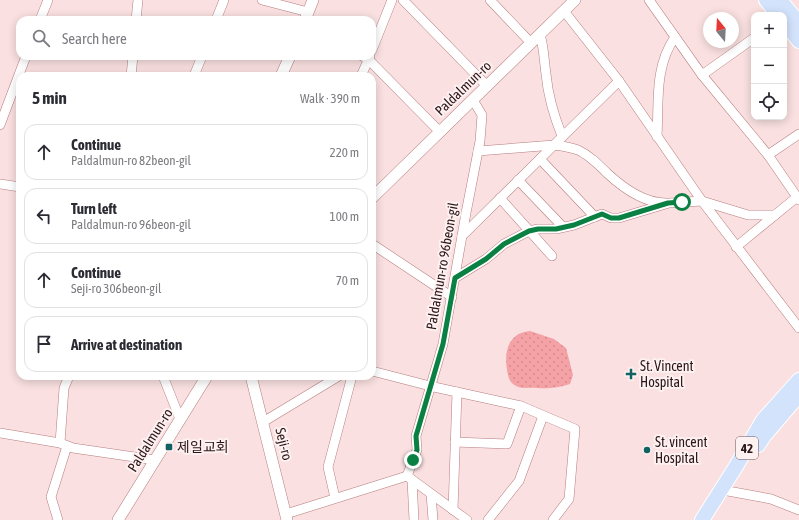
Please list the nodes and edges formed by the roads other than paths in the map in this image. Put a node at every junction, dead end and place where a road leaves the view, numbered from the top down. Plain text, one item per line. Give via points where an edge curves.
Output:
1 (48, 0) edge
2 (138, 0) edge
3 (224, 0) edge
4 (262, 0) edge
5 (313, 0) edge
6 (392, 0) edge
7 (403, 0) edge
8 (490, 0) edge
9 (575, 0) edge
10 (649, 0) edge
11 (766, 0) edge
12 (780, 0) edge
13 (792, 0) edge
14 (799, 9) edge
15 (564, 11) junction
16 (776, 12) edge
17 (42, 16) edge
18 (136, 16) edge
19 (218, 16) edge
20 (306, 16) edge
21 (799, 23) edge
22 (787, 26) edge
23 (540, 34) junction
24 (675, 37) junction
25 (376, 40) edge
26 (751, 40) edge
27 (799, 41) edge
28 (531, 43) junction
29 (25, 60) edge
30 (133, 60) edge
31 (200, 60) edge
32 (288, 60) edge
33 (365, 60) edge
34 (369, 60) edge
35 (21, 72) edge
36 (131, 72) edge
37 (196, 72) edge
38 (283, 72) edge
39 (362, 72) edge
40 (702, 75) junction
41 (619, 81) junction
42 (487, 86) junction
43 (16, 87) edge
44 (473, 100) junction
45 (0, 125) edge
46 (440, 132) junction
47 (799, 134) edge
48 (562, 136) junction
49 (657, 137) junction
50 (554, 145) junction
51 (478, 151) junction
52 (768, 155) junction
53 (540, 159) junction
54 (518, 180) junction
55 (0, 184) edge
56 (16, 186) edge
57 (376, 194) edge
58 (500, 198) junction
59 (798, 199) edge
60 (702, 201) junction
61 (668, 203) junction
62 (775, 215) junction
63 (595, 217) junction
64 (564, 227) junction
65 (529, 231) junction
66 (462, 236) junction
67 (376, 247) edge
68 (736, 247) junction
69 (552, 256) dead end
70 (455, 278) junction
71 (452, 297) junction
72 (799, 328) edge
73 (376, 372) edge
74 (68, 380) edge
75 (164, 380) edge
76 (204, 380) edge
77 (252, 380) edge
78 (332, 380) edge
79 (351, 380) edge
80 (799, 380) edge
81 (431, 386) junction
82 (457, 392) junction
83 (799, 395) edge
84 (520, 406) junction
85 (543, 416) junction
86 (180, 419) junction
87 (263, 422) junction
88 (0, 433) edge
89 (455, 442) junction
90 (63, 444) junction
91 (155, 460) junction
92 (410, 478) junction
93 (728, 490) junction
94 (431, 494) junction
95 (335, 498) junction
96 (799, 510) edge
97 (457, 514) edge
98 (286, 517) edge
99 (58, 520) edge
100 (118, 520) edge
101 (414, 520) edge
102 (433, 520) edge
103 (467, 520) edge
104 (488, 520) edge
105 (553, 520) edge
106 (702, 520) edge
107 (710, 520) edge

1 - 17 street
2 - 18 street
3 - 19 street
4 - 20 street
5 - 20 street
6 - 25 street
7 - 42 street
8 - 28 street
9 - 15 street, Paldalmun-ro
10 - 24 street
11 - 16 main road
12 - 21 main road
13 - 14 main road
15 - 23 street, Paldalmun-ro
15 - 41 street
22 - 27 main road
23 - 28 street, Paldalmun-ro
23 - 48 street via 552,109
24 - 40 street
24 - 49 street via 662,63 659,79
26 - 40 street
28 - 42 street, Paldalmun-ro
29 - 35 street
30 - 36 street
31 - 37 street
32 - 38 street
33 - 39 street
34 - 46 street
40 - 52 street
41 - 48 street
41 - 49 street
42 - 44 street, Paldalmun-ro
43 - 45 street
44 - 46 street, Paldalmun-ro
44 - 51 street, Paldalmun-ro 96beon-gil via 482,115
46 - 57 street, Paldalmun-ro
47 - 52 street
48 - 50 street
49 - 60 street
50 - 51 street
50 - 53 street
50 - 61 street via 579,150 622,186 658,203
51 - 66 street, Paldalmun-ro 96beon-gil
52 - 59 street
53 - 54 street
53 - 63 street
54 - 58 street
54 - 64 street
55 - 56 street
58 - 65 street
58 - 66 street
59 - 62 street
60 - 61 street
60 - 62 street via 748,215
60 - 68 street
61 - 63 street via 619,218 602,214
62 - 68 street
63 - 64 street
64 - 65 street
65 - 69 street
65 - 70 street via 504,244 486,259
66 - 70 street, Paldalmun-ro 96beon-gil
67 - 71 street
68 - 72 street
70 - 71 street, Paldalmun-ro 96beon-gil
71 - 81 street, Paldalmun-ro 96beon-gil via 443,344
73 - 81 street
74 - 90 street via 64,388
75 - 86 street
76 - 86 street, Paldalmun-ro
77 - 87 street, Seji-ro
78 - 87 street
79 - 95 street via 328,467
80 - 106 main road, 42 via 763,420
81 - 82 street
81 - 92 street, Paldalmun-ro 96beon-gil via 416,436 417,450
82 - 84 street
82 - 89 street
83 - 93 main road, 42 via 764,436
84 - 85 street
84 - 89 street via 506,444
85 - 104 street via 519,481
85 - 105 street via 575,429 569,499
86 - 91 street, Paldalmun-ro
87 - 98 street, Seji-ro
88 - 90 street
89 - 97 street
90 - 91 street via 73,448
90 - 99 street via 51,497
91 - 100 street, Paldalmun-ro
92 - 94 street
92 - 95 street
92 - 101 street
93 - 96 street via 771,499
93 - 107 main road, 42
94 - 97 street
94 - 102 street
95 - 98 street
97 - 103 street

